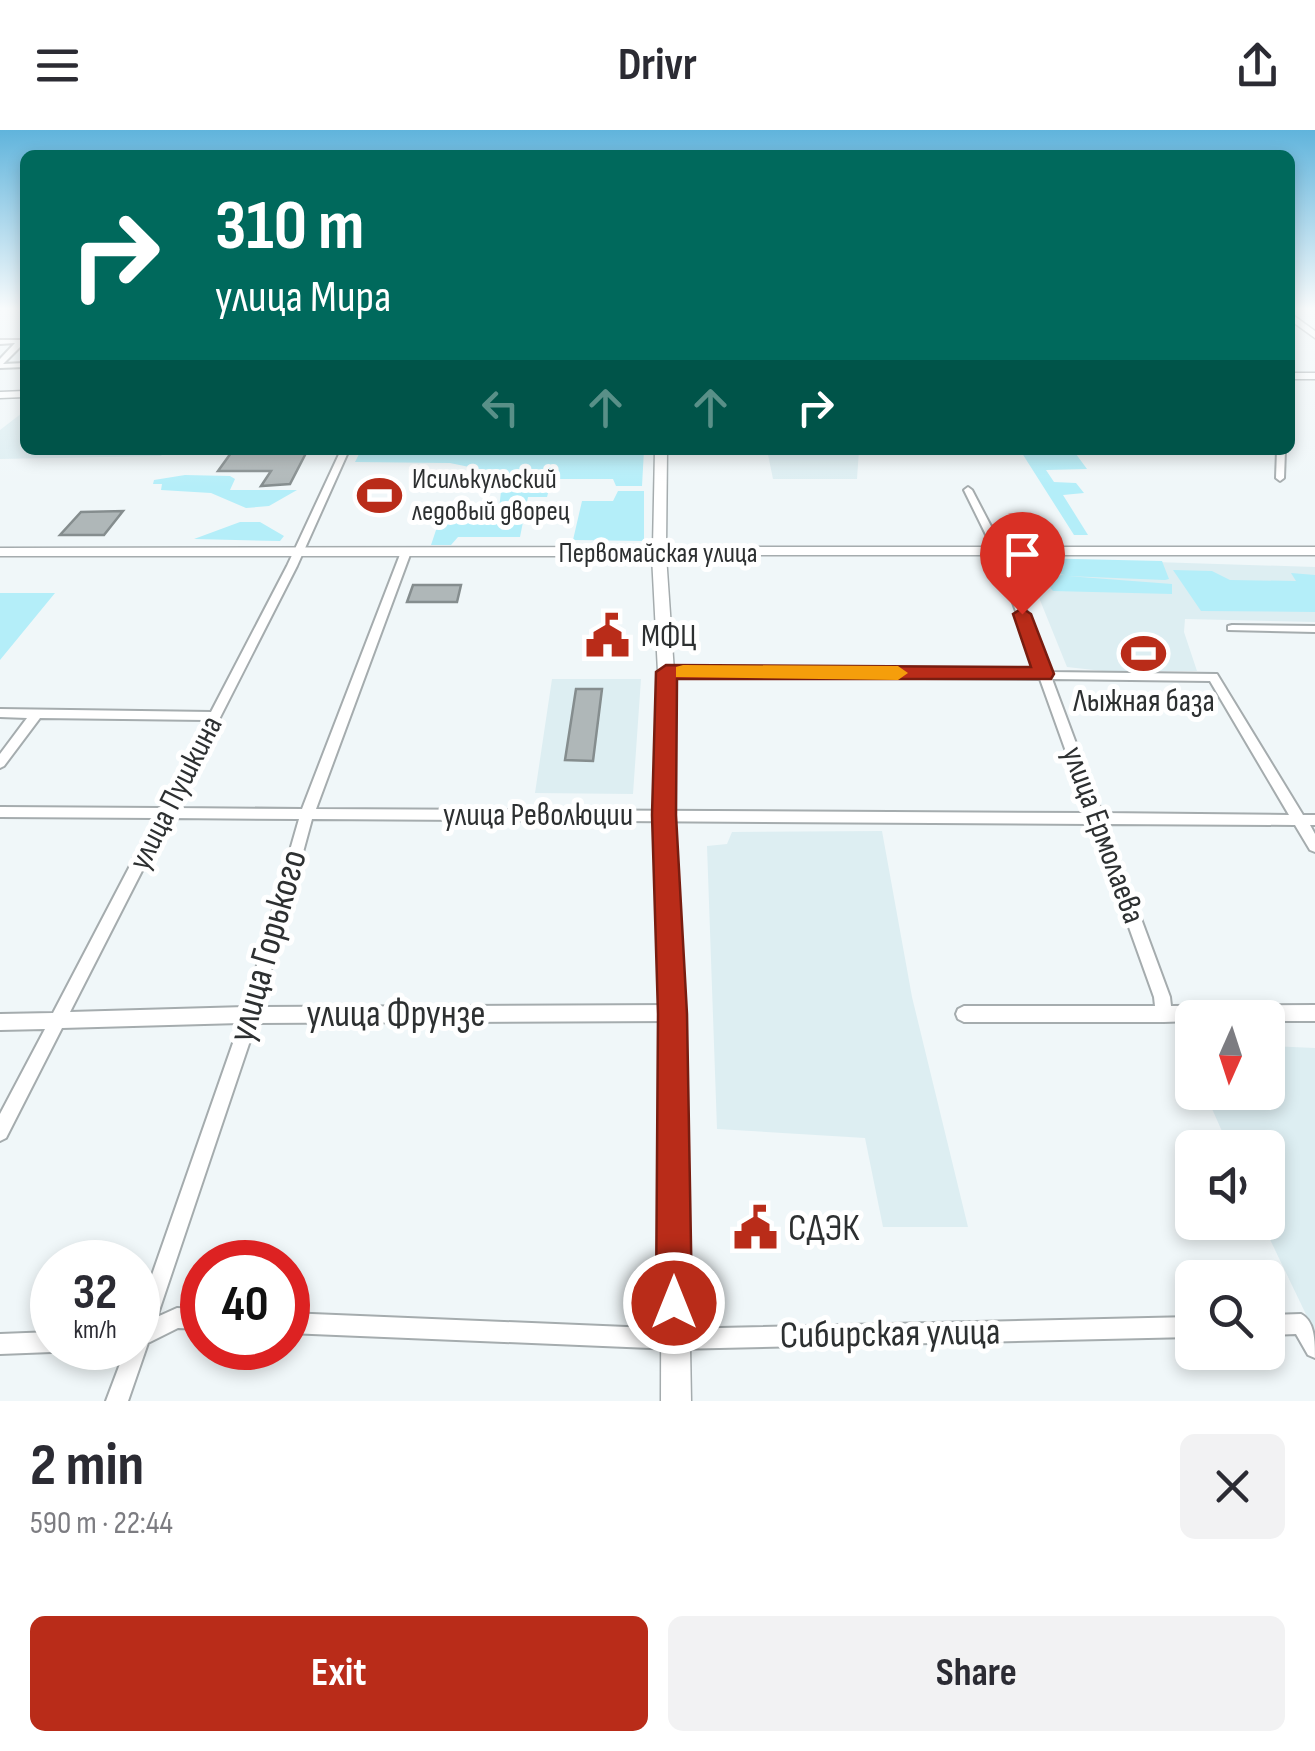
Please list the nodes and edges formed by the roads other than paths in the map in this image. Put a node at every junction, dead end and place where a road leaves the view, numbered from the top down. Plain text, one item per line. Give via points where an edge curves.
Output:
1 (343, 455) edge
2 (660, 455) edge
3 (1281, 455) edge
4 (1280, 478) dead end
5 (968, 490) dead end
6 (1315, 551) edge
7 (0, 552) edge
8 (297, 552) junction
9 (406, 552) junction
10 (660, 554) junction
11 (1000, 554) junction
12 (1232, 628) dead end
13 (1315, 629) edge
14 (666, 672) junction
15 (1044, 674) junction
16 (0, 713) edge
17 (36, 714) junction
18 (216, 716) junction
19 (0, 763) edge
20 (0, 812) edge
21 (165, 814) junction
22 (307, 814) junction
23 (664, 815) junction
24 (1097, 818) junction
25 (1299, 820) junction
26 (1315, 820) edge
27 (1315, 846) edge
28 (1315, 1012) edge
29 (672, 1014) junction
30 (964, 1014) dead end
31 (1164, 1014) junction
32 (251, 1015) junction
33 (0, 1022) edge
34 (60, 1022) junction
35 (0, 1132) edge
36 (160, 1278) edge
37 (310, 1323) edge
38 (1285, 1324) edge
39 (1175, 1327) edge
40 (674, 1340) junction
41 (30, 1343) edge
42 (0, 1344) edge
43 (1315, 1348) edge
44 (128, 1370) edge
45 (118, 1401) edge
46 (676, 1401) edge

1 - 8 street, улица Пушкина
2 - 10 street
3 - 4 street
5 - 11 street, улица Ермолаева
6 - 11 street, Первомайская улица
7 - 8 street, Первомайская улица
8 - 9 street, Первомайская улица
8 - 18 street, улица Пушкина
9 - 10 street, Первомайская улица
9 - 22 street, улица Горького
10 - 11 street, Первомайская улица
10 - 14 street
11 - 15 street, улица Ермолаева
12 - 13 street
14 - 15 street
14 - 23 street
15 - 24 street, улица Ермолаева
15 - 25 street via 1213,677
16 - 17 street
17 - 18 street
17 - 19 street
18 - 21 street, улица Пушкина
20 - 21 street, улица Революции
21 - 22 street, улица Революции
21 - 34 street, улица Пушкина
22 - 23 street, улица Революции
22 - 32 street, улица Горького
23 - 24 street, улица Революции
23 - 29 street
24 - 25 street, улица Революции
24 - 31 street, улица Ермолаева
25 - 26 street, улица Революции
25 - 27 street
28 - 31 street
29 - 32 street, улица Фрунзе
29 - 40 street
30 - 31 street
32 - 34 street, улица Фрунзе
32 - 36 street, улица Горького
33 - 34 street, улица Фрунзе
34 - 35 street, улица Пушкина
37 - 40 street, Сибирская улица
38 - 43 street via 1302,1324
39 - 40 street, Сибирская улица
40 - 46 street
41 - 42 street
44 - 45 street, улица Горького

